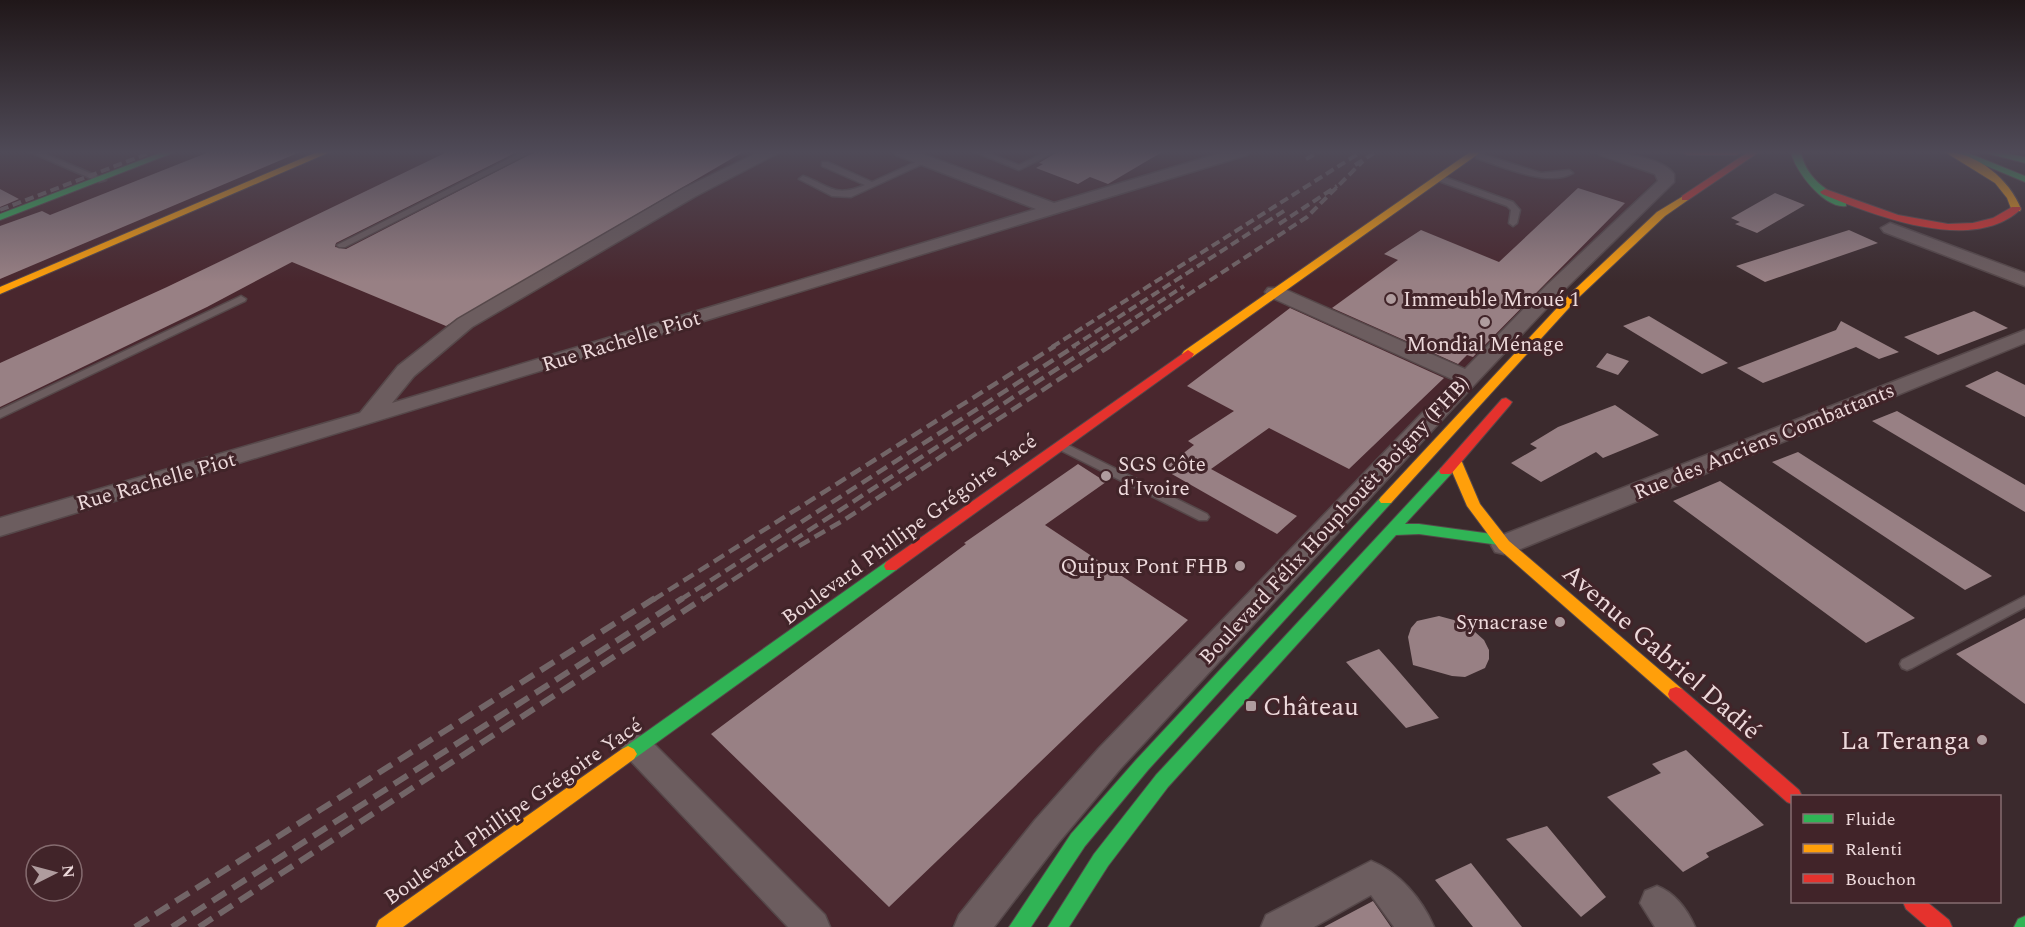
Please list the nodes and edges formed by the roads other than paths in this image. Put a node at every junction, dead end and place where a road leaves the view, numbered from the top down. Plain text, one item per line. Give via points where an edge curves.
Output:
1 (60, 195) edge
2 (224, 195) edge
3 (441, 195) edge
4 (684, 195) edge
5 (1018, 195) edge
6 (1103, 195) edge
7 (1414, 195) edge
8 (1486, 195) edge
9 (1652, 195) edge
10 (1689, 195) edge
11 (1714, 195) edge
12 (1831, 195) edge
13 (1833, 195) edge
14 (2012, 195) edge
15 (1056, 210) junction
16 (0, 217) edge
17 (1678, 220) dead end
18 (1513, 223) dead end
19 (1890, 228) joint
20 (342, 245) dead end
21 (1628, 245) junction
22 (1591, 255) junction
23 (2025, 280) edge
24 (0, 291) edge
25 (1275, 292) junction
26 (241, 298) dead end
27 (2025, 336) edge
28 (1468, 378) junction
29 (1516, 391) dead end
30 (0, 414) edge
31 (368, 418) junction
32 (1061, 446) junction
33 (1455, 462) junction
34 (1203, 518) dead end
35 (0, 527) edge
36 (1393, 530) junction
37 (1502, 543) junction
38 (2025, 601) edge
39 (1907, 664) dead end
40 (638, 748) junction
41 (1792, 795) edge
42 (1914, 903) edge
43 (1021, 924) edge
44 (386, 927) edge
45 (812, 927) edge
46 (972, 927) edge
47 (1009, 927) edge
48 (1058, 927) edge
49 (1279, 927) edge
50 (1416, 927) edge
51 (1942, 927) edge

1 - 16 main road
2 - 24 main road
3 - 20 lane
4 - 31 street via 465,323 406,371
5 - 15 street
6 - 15 street, Rue Rachelle Piot
7 - 25 main road, Boulevard Phillipe Grégoire Yacé
8 - 18 lane via 1516,210
9 - 22 street, Boulevard Félix Houphouët Boigny (FHB)
10 - 21 main road, Boulevard Félix Houphouët Boigny (FHB) via 1661,214
11 - 17 main road
12 - 19 main road
13 - 14 main road via 1884,215 1940,226 1982,225 2010,217 2016,209
15 - 31 street, Rue Rachelle Piot
19 - 23 street
21 - 22 main road
21 - 43 main road, Boulevard Félix Houphouët Boigny (FHB) via 1551,320 1142,765 1078,840
22 - 28 street, Boulevard Félix Houphouët Boigny (FHB)
25 - 28 street
25 - 32 main road, Boulevard Phillipe Grégoire Yacé
26 - 30 lane
27 - 37 street, Rue des Anciens Combattants
28 - 46 street, Boulevard Félix Houphouët Boigny (FHB) via 1110,758
29 - 33 main road
31 - 35 street, Rue Rachelle Piot
32 - 34 lane
32 - 40 main road, Boulevard Phillipe Grégoire Yacé
33 - 36 main road
33 - 37 main road, Avenue Gabriel Dadié via 1471,504
36 - 37 main road via 1419,529
36 - 48 main road via 1162,781 1101,860
37 - 41 main road, Avenue Gabriel Dadié
38 - 39 lane
40 - 44 main road, Boulevard Phillipe Grégoire Yacé
40 - 45 street
42 - 51 main road
43 - 47 main road
49 - 50 street via 1371,877 1383,884

